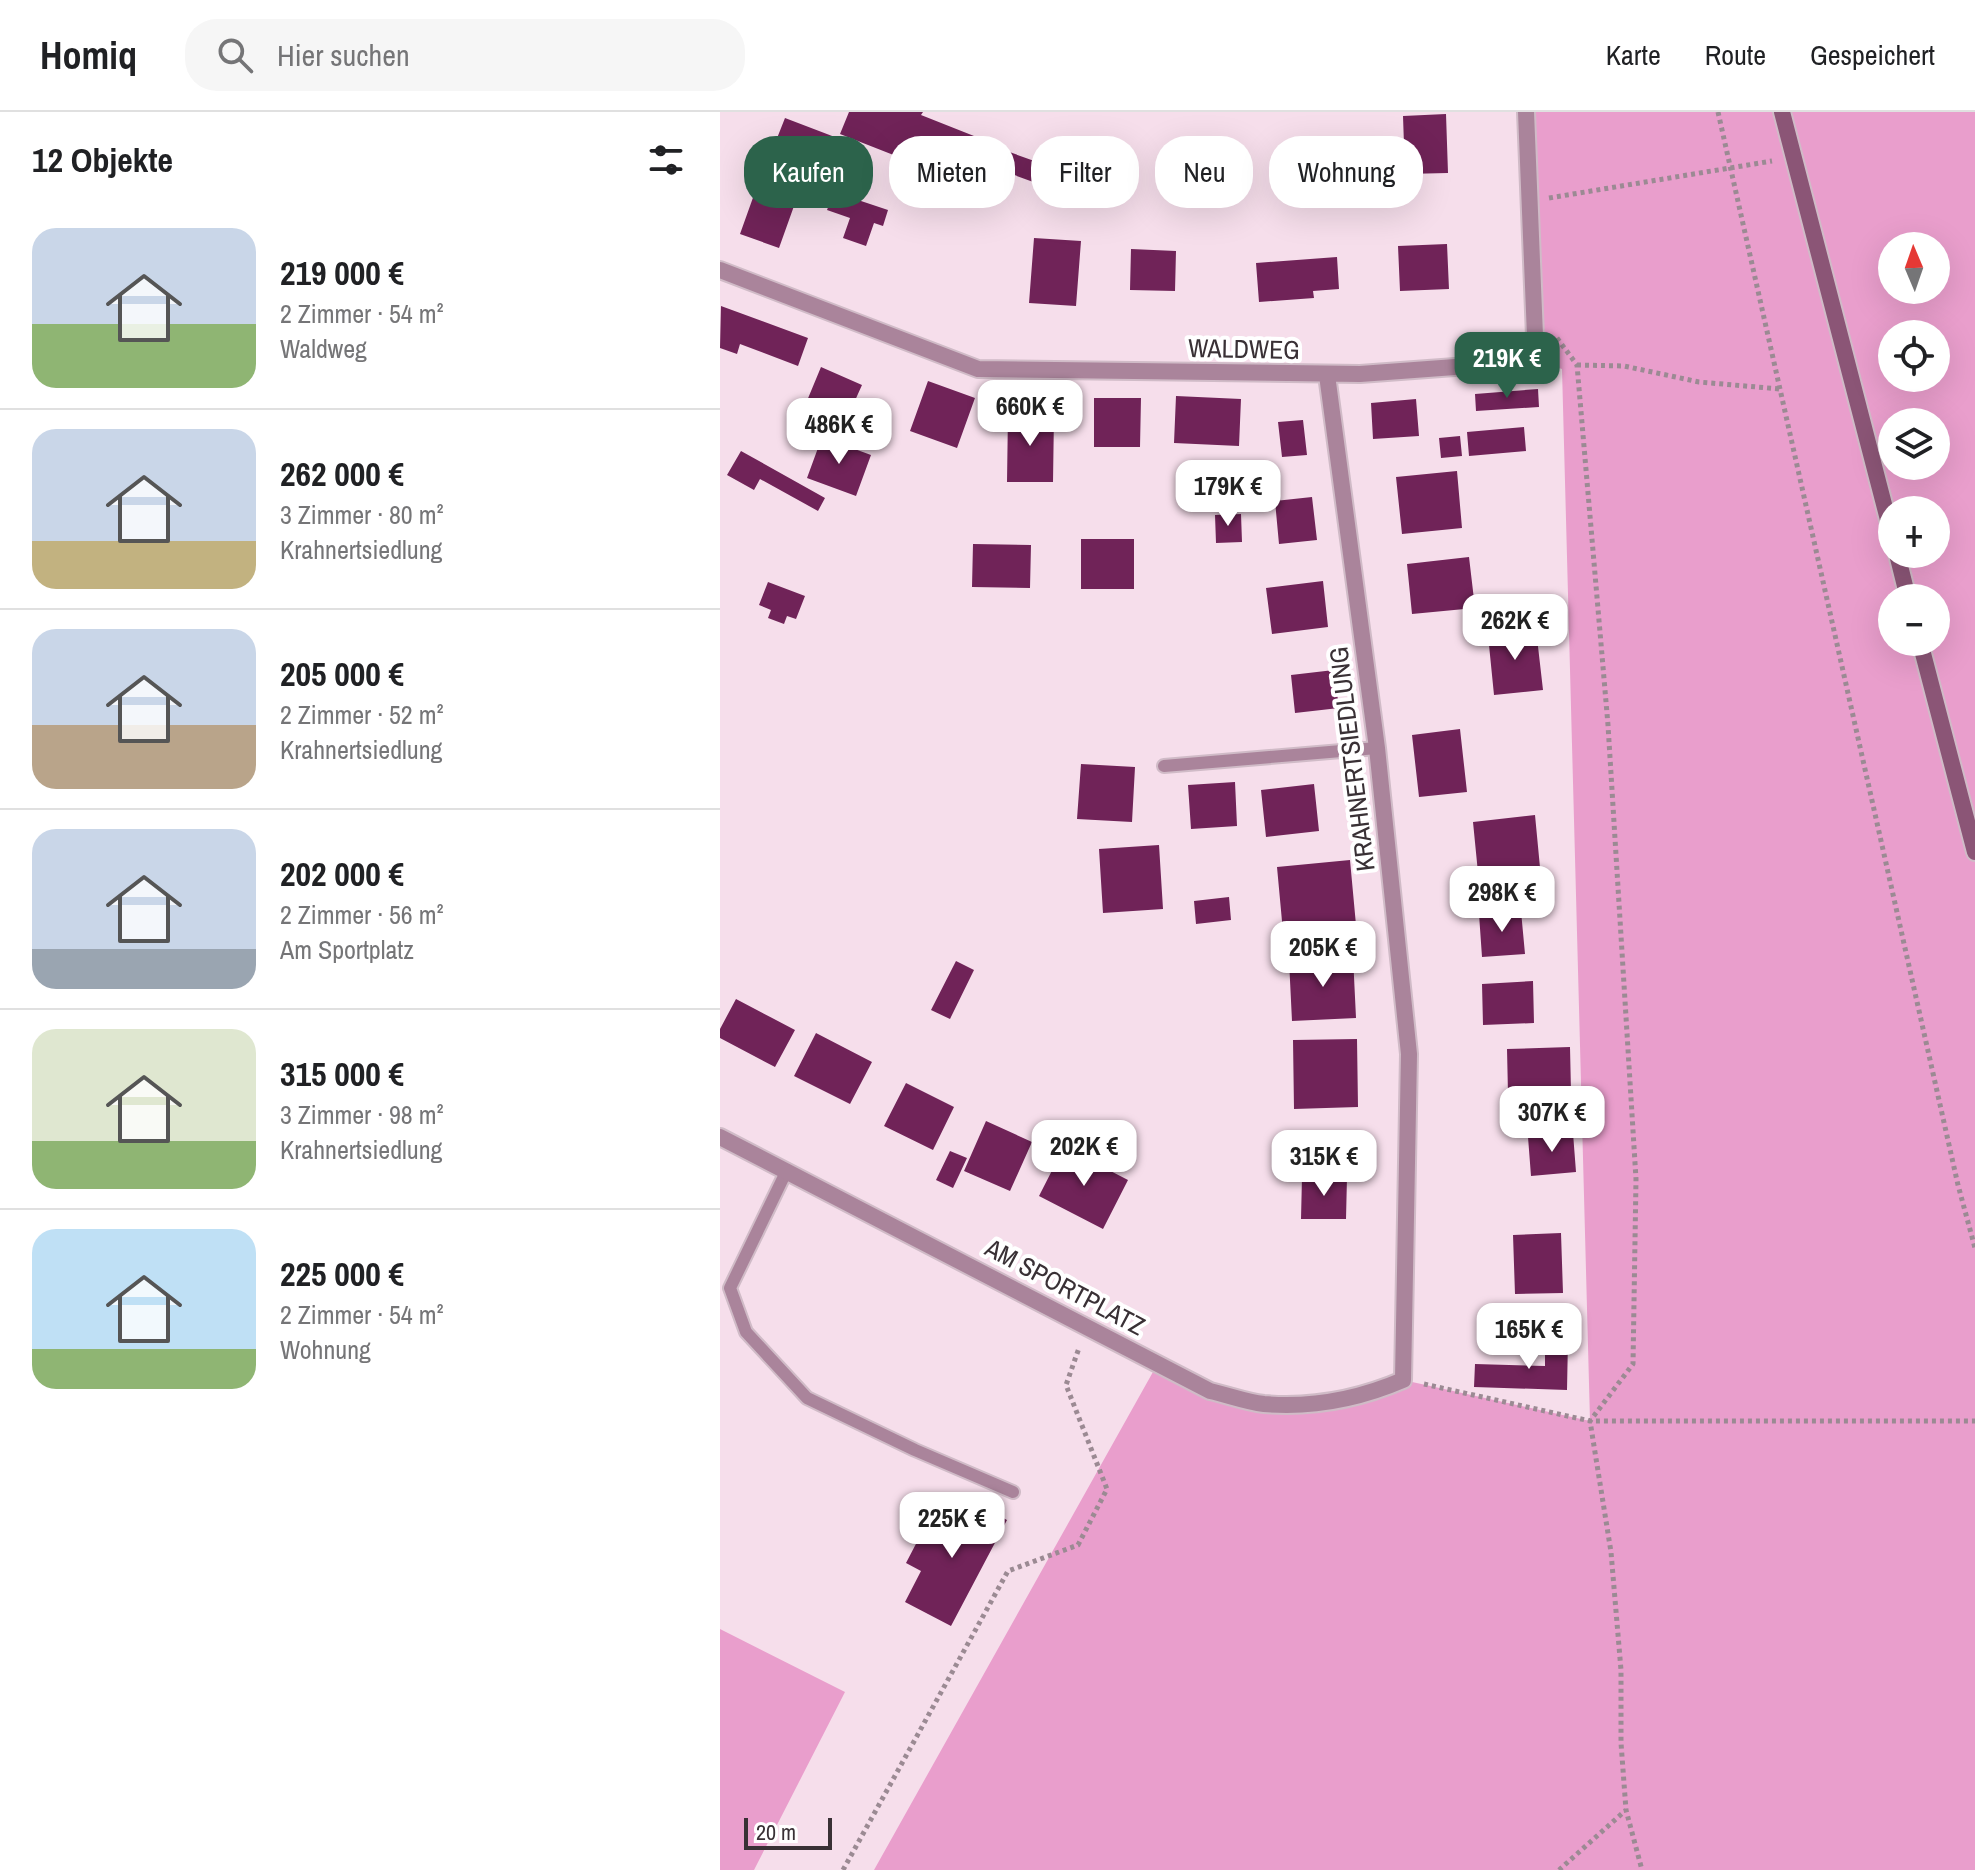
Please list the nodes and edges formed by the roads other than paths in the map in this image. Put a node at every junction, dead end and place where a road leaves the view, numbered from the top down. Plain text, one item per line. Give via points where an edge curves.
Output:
1 (1526, 112) edge
2 (1782, 112) edge
3 (720, 270) edge
4 (1327, 375) junction
5 (1882, 496) edge
6 (1924, 656) edge
7 (1377, 748) junction
8 (1164, 766) dead end
9 (1975, 852) edge
10 (720, 1137) edge
11 (787, 1170) junction
12 (1403, 1380) joint
13 (1013, 1492) dead end

1 - 4 street, WALDWEG via 1536,361
2 - 5 main road
3 - 4 street, WALDWEG via 978,369
4 - 7 street, KRAHNERTSIEDLUNG
6 - 9 main road
7 - 8 lane
7 - 12 street, KRAHNERTSIEDLUNG via 1409,1054
10 - 11 street, AM SPORTPLATZ
11 - 12 street, AM SPORTPLATZ via 1210,1391 1264,1404 1332,1402
11 - 13 lane via 730,1288 746,1332 807,1398

